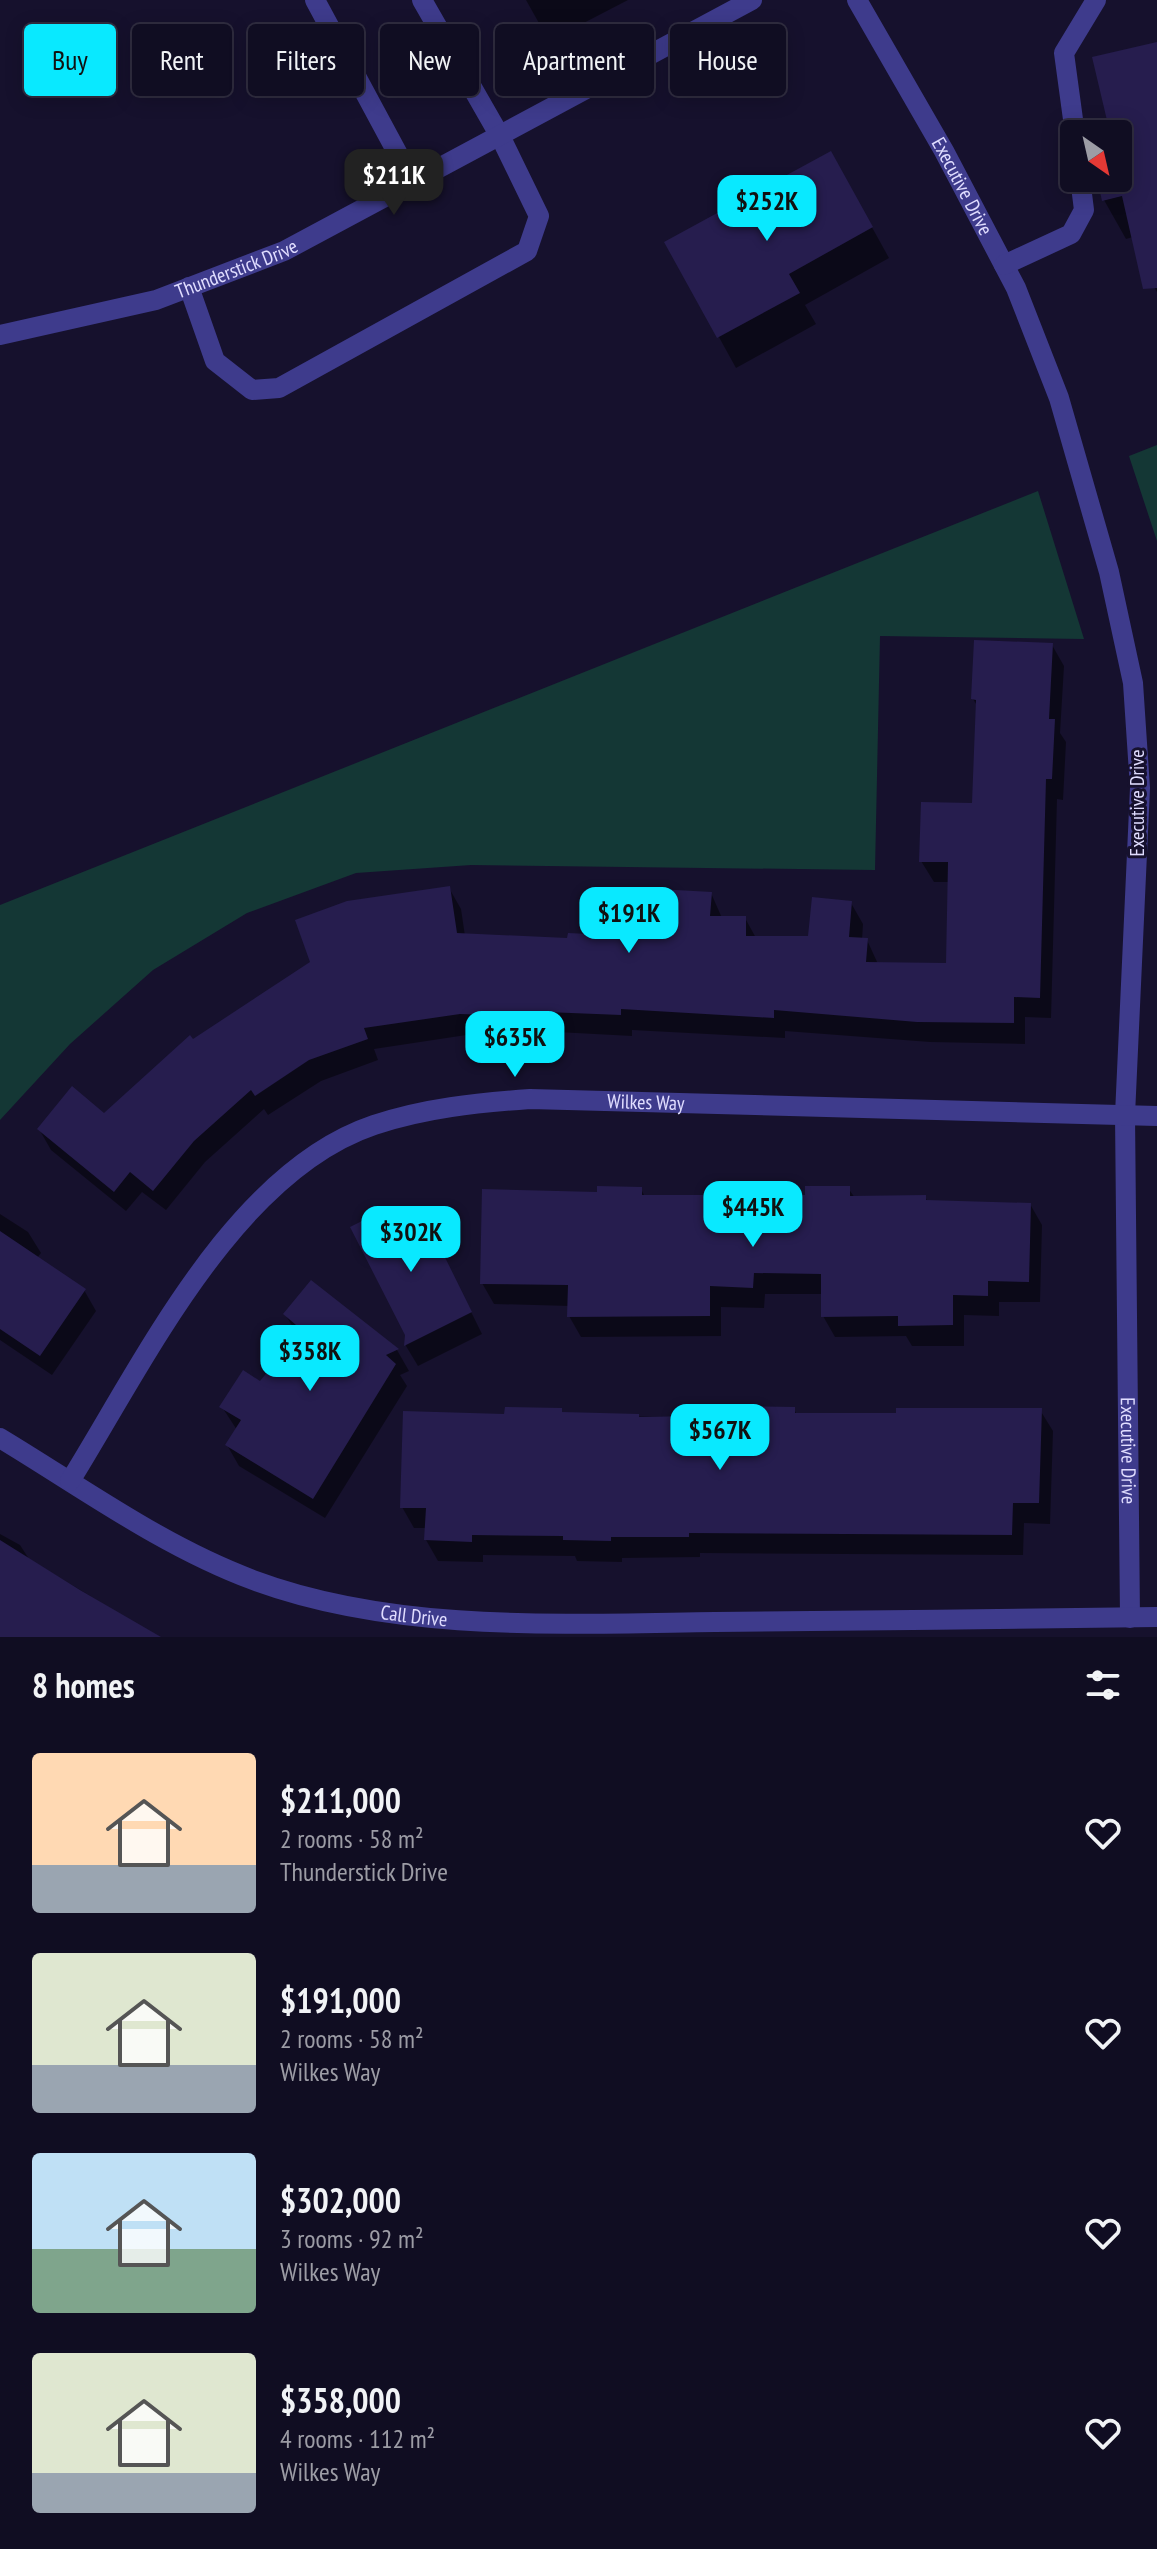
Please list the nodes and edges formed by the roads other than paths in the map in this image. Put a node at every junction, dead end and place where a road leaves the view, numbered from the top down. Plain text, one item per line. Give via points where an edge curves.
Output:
1 (315, 0) edge
2 (422, 0) edge
3 (752, 0) edge
4 (857, 0) edge
5 (1096, 0) edge
6 (1073, 120) edge
7 (501, 138) junction
8 (413, 182) junction
9 (1082, 192) edge
10 (1004, 265) junction
11 (189, 287) junction
12 (0, 335) edge
13 (1125, 1115) junction
14 (1157, 1116) edge
15 (0, 1438) edge
16 (70, 1481) junction
17 (1157, 1617) edge
18 (1130, 1618) junction
19 (554, 1630) edge

1 - 8 street
2 - 7 street
3 - 7 street, Thunderstick Drive
4 - 10 street, Executive Drive
5 - 6 street via 1064,53
7 - 8 street, Thunderstick Drive
7 - 11 street via 539,216 527,251 279,388 252,390 215,361
8 - 11 street, Thunderstick Drive via 284,251
9 - 10 street via 1084,210 1071,234
10 - 13 street, Executive Drive via 1059,398 1109,572 1133,683 1140,788
11 - 12 street, Thunderstick Drive via 156,300
13 - 14 street, Wilkes Way
13 - 16 street, Wilkes Way via 530,1099 448,1106 371,1126 311,1158 252,1205 206,1262
13 - 18 street, Executive Drive
15 - 16 street, Call Drive
16 - 19 street, Call Drive via 191,1554 254,1581 318,1600
17 - 18 street, Call Drive
18 - 19 street, Call Drive

